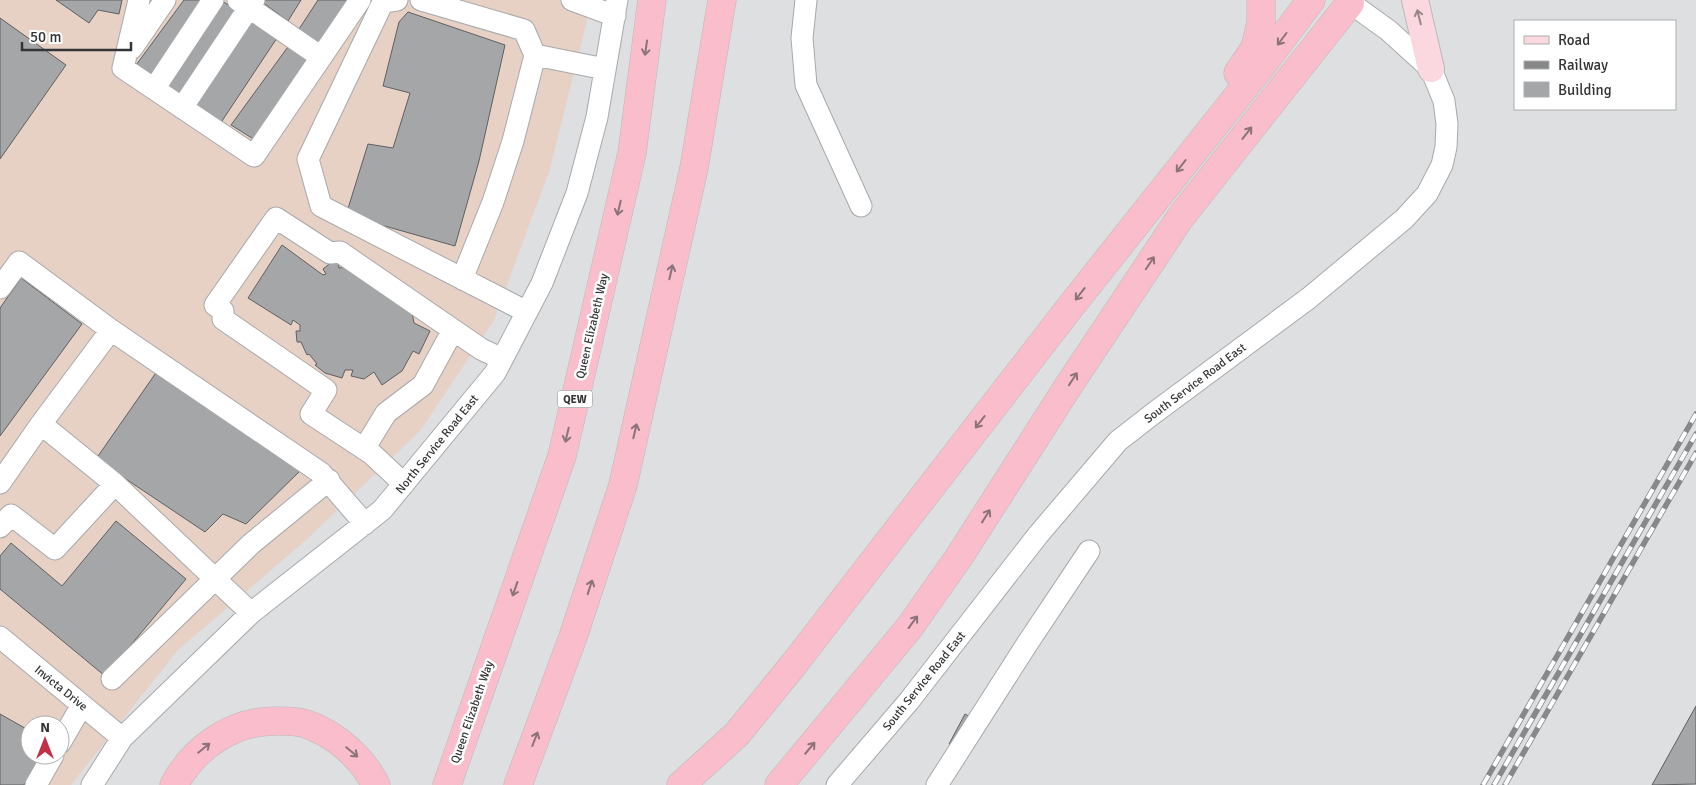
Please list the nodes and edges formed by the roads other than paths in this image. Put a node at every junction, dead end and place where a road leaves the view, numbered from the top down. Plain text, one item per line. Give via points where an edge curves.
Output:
1 (139, 0) edge
2 (165, 0) edge
3 (213, 0) edge
4 (360, 0) edge
5 (397, 0) edge
6 (421, 0) edge
7 (572, 0) edge
8 (652, 0) edge
9 (722, 0) edge
10 (806, 0) edge
11 (1261, 0) edge
12 (1311, 0) edge
13 (1415, 0) edge
14 (1350, 1) edge
15 (247, 2) edge
16 (616, 8) edge
17 (535, 55) junction
18 (321, 56) junction
19 (125, 59) junction
20 (605, 69) junction
21 (1431, 69) junction
22 (154, 89) junction
23 (182, 108) junction
24 (1200, 141) junction
25 (861, 206) dead end
26 (462, 279) junction
27 (0, 288) edge
28 (527, 312) junction
29 (111, 330) junction
30 (452, 330) junction
31 (502, 359) junction
32 (42, 424) junction
33 (364, 450) junction
34 (328, 480) junction
35 (0, 483) edge
36 (115, 484) junction
37 (404, 484) junction
38 (365, 524) junction
39 (0, 527) edge
40 (1089, 552) dead end
41 (215, 579) junction
42 (250, 614) junction
43 (0, 637) edge
44 (112, 679) dead end
45 (82, 705) junction
46 (70, 726) edge
47 (122, 738) junction
48 (47, 765) edge
49 (36, 785) edge
50 (92, 785) edge
51 (174, 785) edge
52 (376, 785) edge
53 (447, 785) edge
54 (518, 785) edge
55 (682, 785) edge
56 (779, 785) edge
57 (837, 785) edge
58 (937, 785) edge

1 - 19 street
2 - 19 street
3 - 22 street
4 - 18 street
5 - 26 street via 382,2 308,159 321,206
6 - 17 street via 524,30
7 - 16 street
8 -> 53 highway, Queen Elizabeth Way / QEW via 632,153 562,456
54 -> 9 highway via 573,638 623,485 694,168
10 - 25 street via 802,38 806,85
11 - 24 highway via 1261,23 1255,48 1214,108
12 -> 24 highway
21 -> 13 main road
14 - 21 street, South Service Road East
56 -> 14 highway via 909,628 959,557 1180,218
15 - 18 street
15 - 23 street
16 - 20 street, North Service Road East
17 - 20 street
17 - 26 street via 513,141
18 - 23 street via 254,156
19 - 22 street via 123,68
20 - 28 street, North Service Road East via 597,117 577,193 542,283
21 - 57 street, South Service Road East via 1444,101 1447,124 1442,165 1427,194 1404,219 1309,298 1118,442 1038,535 909,701
22 - 23 street
24 -> 55 highway via 794,664 737,734
26 - 28 street
27 - 29 street via 18,262
28 - 31 street, North Service Road East
29 - 32 street
29 - 34 street
30 - 31 street
30 - 33 street via 423,385 386,413
30 - 33 street via 340,252 330,252 276,218 215,305 222,311 223,319 326,390 311,414
31 - 37 street, North Service Road East via 495,373
32 - 35 street
32 - 36 street
33 - 37 street
34 - 38 street
34 - 41 street via 251,544
36 - 39 street via 55,549 11,515
36 - 41 street
37 - 38 street, North Service Road East
38 - 42 street, North Service Road East
40 - 58 street
41 - 42 street
41 - 44 street
42 - 47 street, North Service Road East
43 - 45 street, Invicta Drive
45 - 46 street
45 - 47 street, Invicta Drive
47 - 50 street, North Service Road East
48 - 49 street
51 -> 52 highway via 189,762 212,741 241,727 273,721 305,724 326,732 358,757

